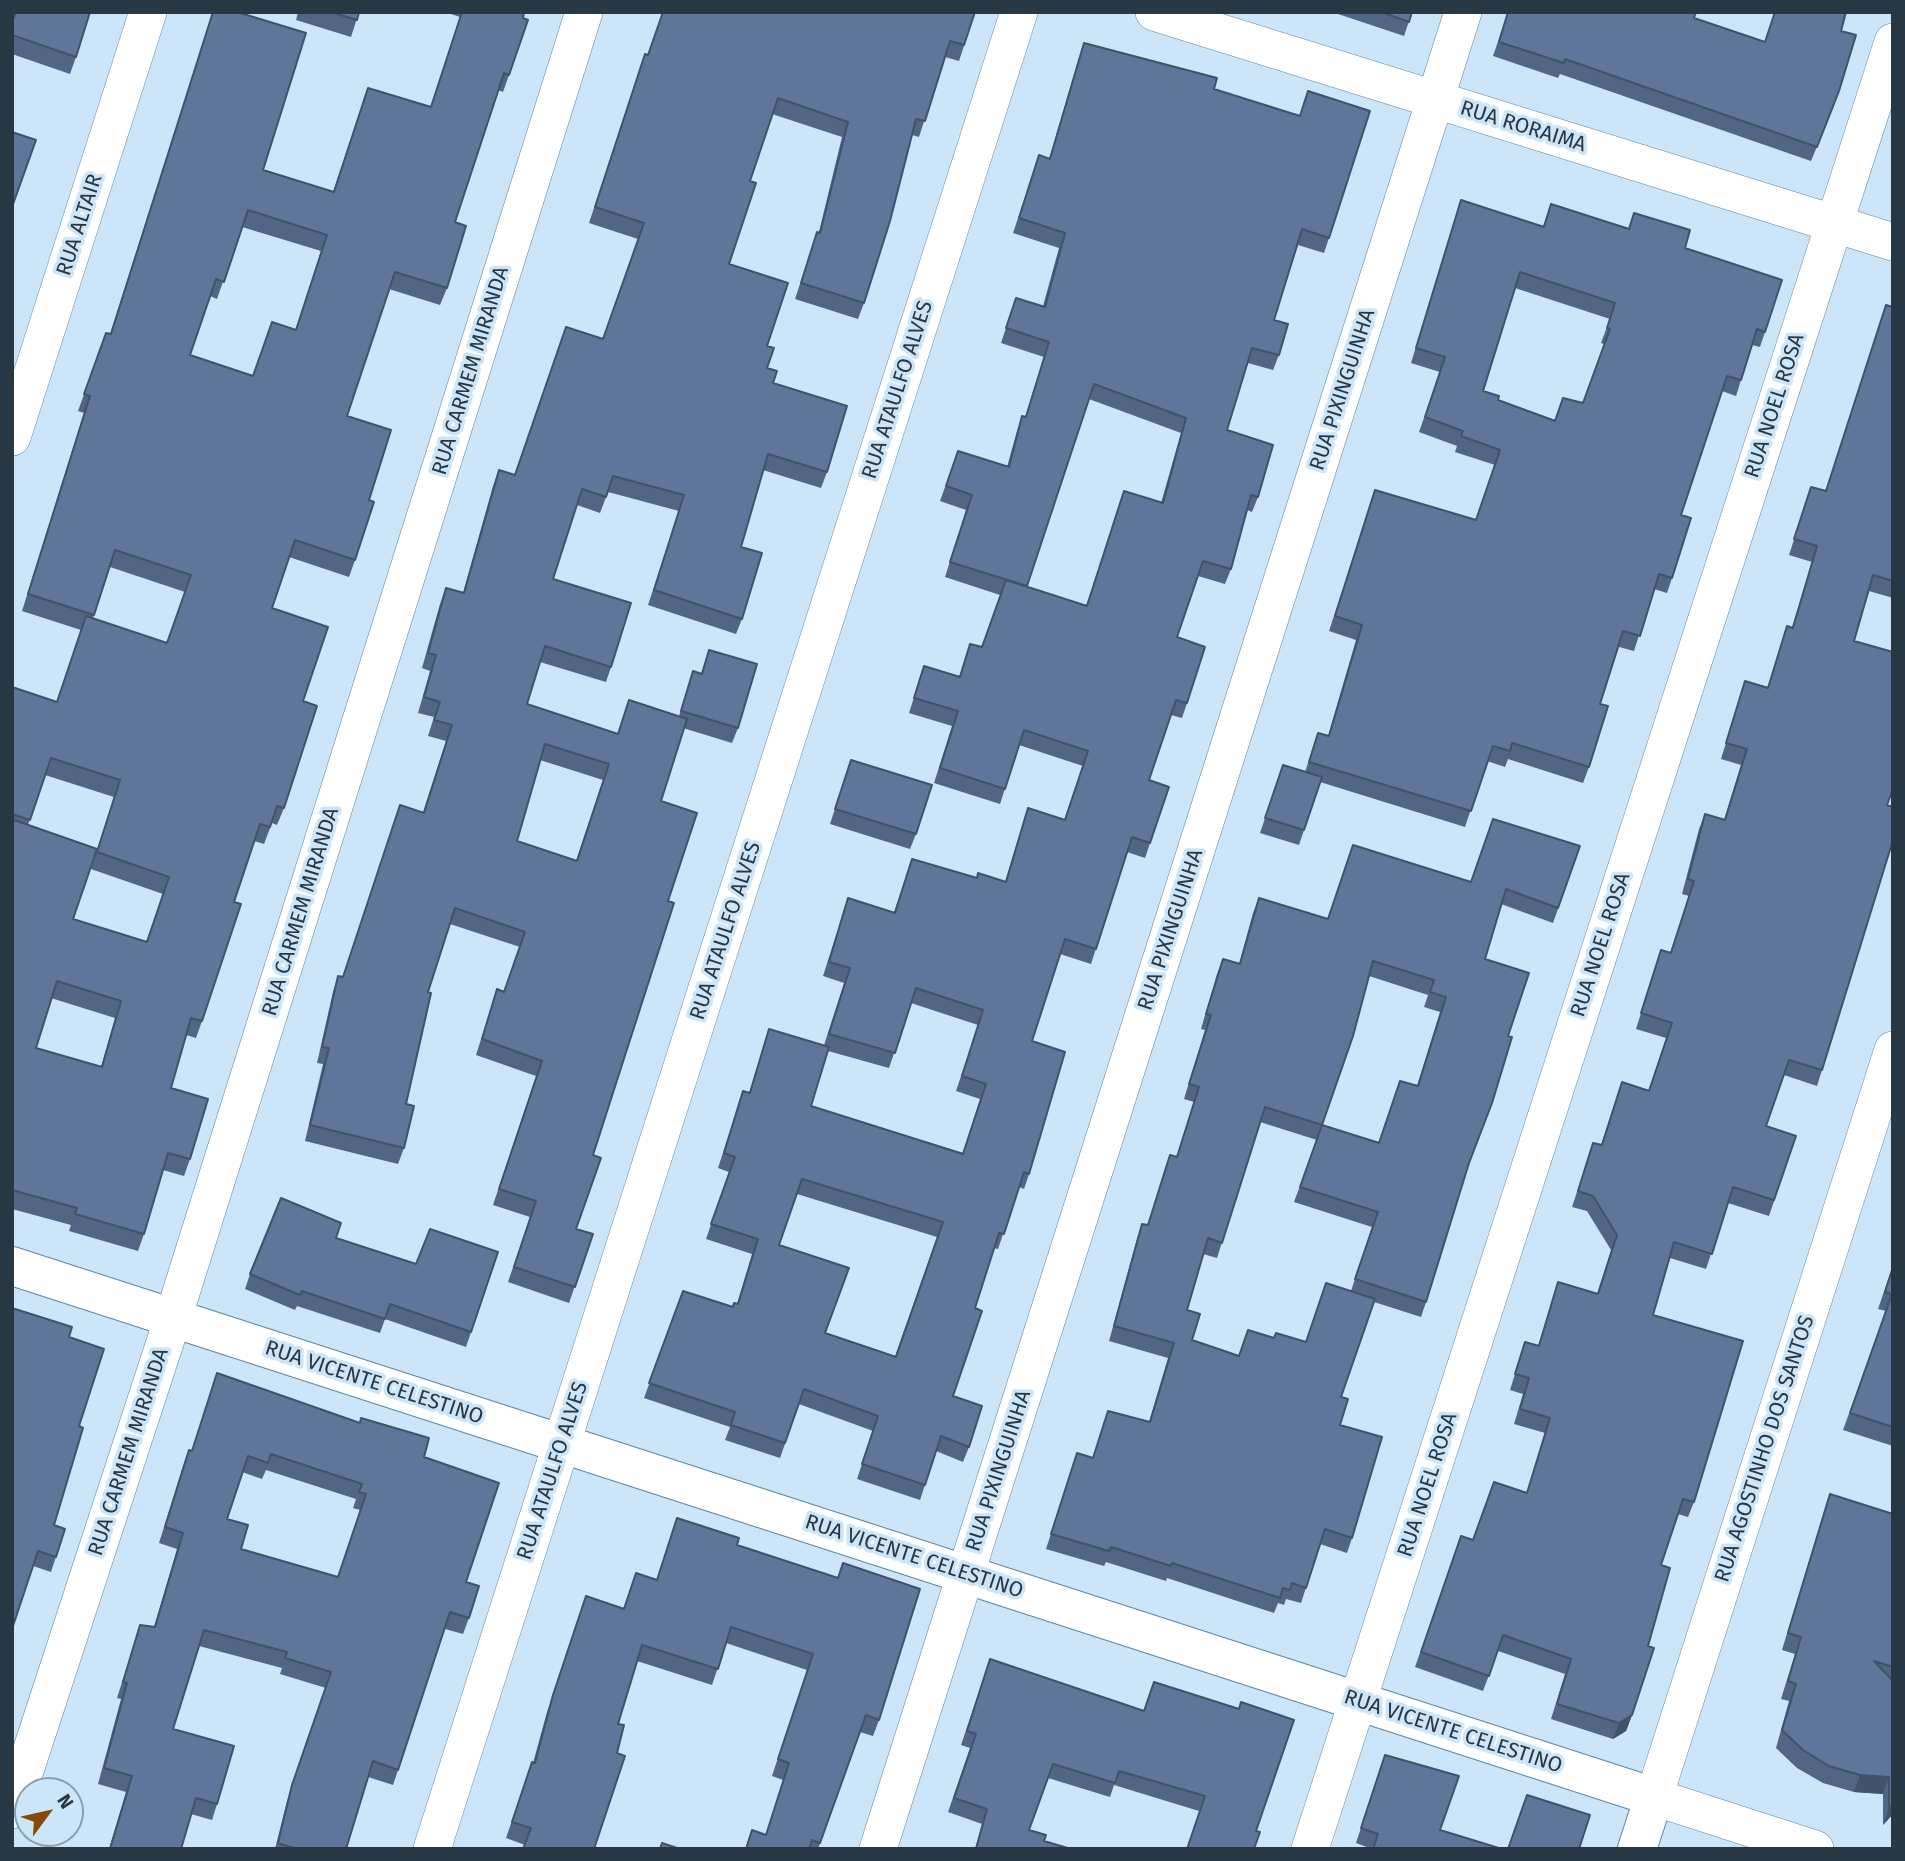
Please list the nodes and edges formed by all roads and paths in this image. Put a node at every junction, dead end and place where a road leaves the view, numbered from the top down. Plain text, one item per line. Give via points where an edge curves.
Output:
1 (148, 12) edge
2 (584, 12) edge
3 (1019, 12) edge
4 (1154, 12) edge
5 (1463, 12) edge
6 (1893, 42) edge
7 (1435, 100) junction
8 (1834, 224) junction
9 (1893, 242) edge
10 (12, 437) edge
11 (1893, 1050) edge
12 (12, 1266) edge
13 (173, 1318) junction
14 (562, 1444) junction
15 (966, 1574) junction
16 (1358, 1701) junction
17 (1654, 1797) junction
18 (12, 1810) edge
19 (432, 1849) edge
20 (878, 1849) edge
21 (1310, 1849) edge
22 (1637, 1849) edge
23 (1815, 1849) edge

1 - 10 street, RUA ALTAIR
2 - 13 street, RUA CARMEM MIRANDA
3 - 14 street, RUA ATAULFO ALVES
4 - 7 street, RUA RORAIMA
5 - 7 street, RUA PIXINGUINHA
6 - 8 street, RUA NOEL ROSA
7 - 8 street, RUA RORAIMA
7 - 15 street, RUA PIXINGUINHA
8 - 9 street, RUA RORAIMA
8 - 16 street, RUA NOEL ROSA
11 - 17 street, RUA AGOSTINHO DOS SANTOS
12 - 13 street, RUA VICENTE CELESTINO
13 - 14 street, RUA VICENTE CELESTINO
13 - 18 street, RUA CARMEM MIRANDA
14 - 15 street, RUA VICENTE CELESTINO
14 - 19 street, RUA ATAULFO ALVES
15 - 16 street, RUA VICENTE CELESTINO
15 - 20 street, RUA PIXINGUINHA
16 - 17 street, RUA VICENTE CELESTINO
16 - 21 street, RUA NOEL ROSA
17 - 22 street, RUA AGOSTINHO DOS SANTOS
17 - 23 street, RUA VICENTE CELESTINO

